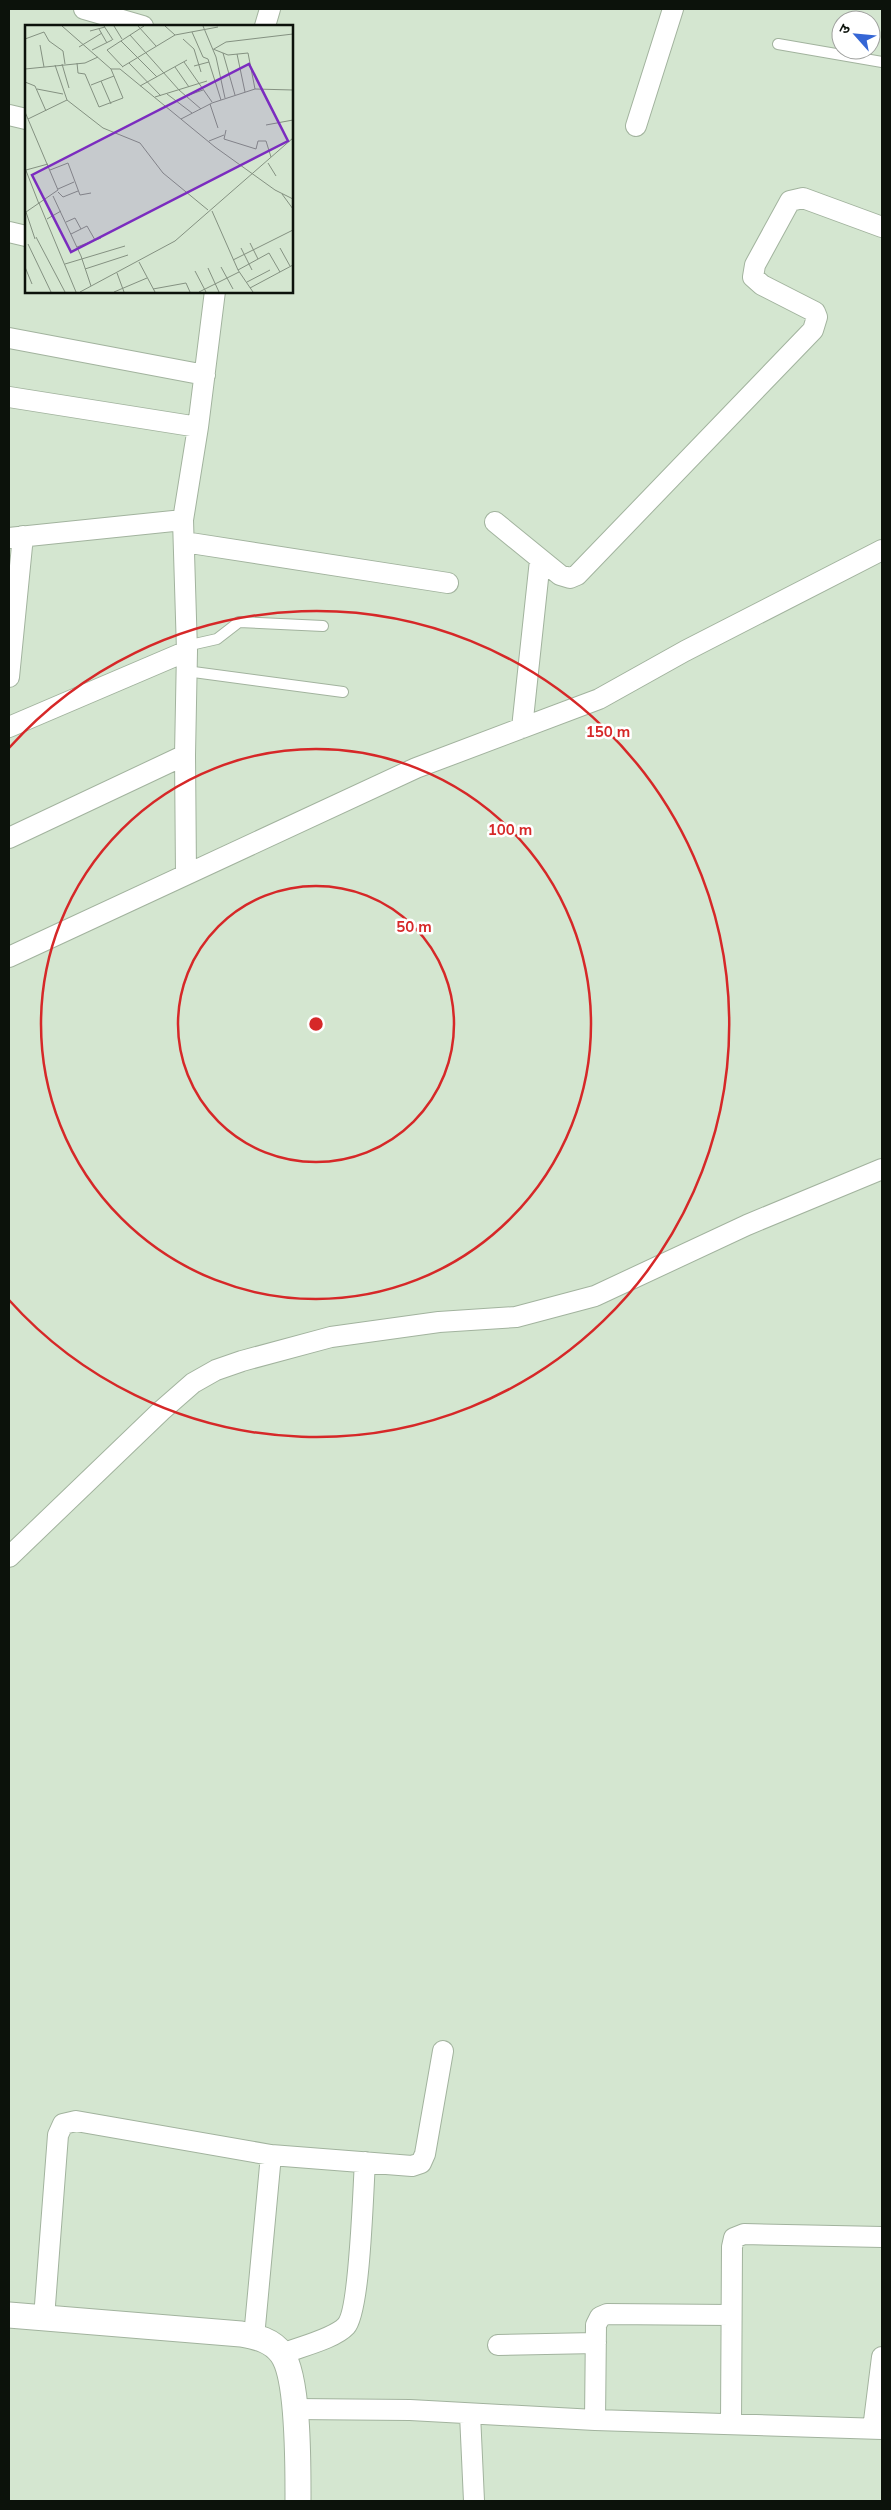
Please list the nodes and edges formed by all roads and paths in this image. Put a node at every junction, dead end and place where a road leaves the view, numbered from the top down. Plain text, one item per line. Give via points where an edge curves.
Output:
1 (84, 9) edge
2 (270, 9) edge
3 (673, 9) edge
4 (140, 25) edge
5 (264, 25) edge
6 (778, 44) dead end
7 (882, 62) edge
8 (9, 115) edge
9 (25, 119) edge
10 (636, 126) dead end
11 (882, 228) edge
12 (9, 232) edge
13 (25, 236) edge
14 (215, 292) edge
15 (9, 338) edge
16 (205, 375) junction
17 (9, 397) edge
18 (198, 427) junction
19 (183, 520) junction
20 (495, 522) dead end
21 (16, 537) edge
22 (184, 542) junction
23 (882, 550) edge
24 (540, 560) junction
25 (448, 583) dead end
26 (323, 626) dead end
27 (186, 649) junction
28 (186, 671) junction
29 (9, 677) edge
30 (343, 692) dead end
31 (9, 727) edge
32 (522, 728) junction
33 (185, 755) junction
34 (9, 838) edge
35 (186, 874) junction
36 (9, 957) edge
37 (882, 1169) edge
38 (9, 1556) edge
39 (443, 2051) dead end
40 (271, 2155) junction
41 (365, 2162) junction
42 (882, 2237) edge
43 (9, 2315) edge
44 (730, 2315) junction
45 (44, 2318) junction
46 (254, 2337) junction
47 (596, 2343) junction
48 (498, 2345) dead end
49 (282, 2354) junction
50 (882, 2357) edge
51 (294, 2409) junction
52 (470, 2414) junction
53 (595, 2420) junction
54 (731, 2424) junction
55 (878, 2429) edge
56 (298, 2501) edge
57 (474, 2501) edge

1 - 4 street
2 - 5 street
3 - 10 street
6 - 7 lane
8 - 9 street
11 - 24 street via 802,198 790,201 755,265 753,277 762,285 815,312 817,317 813,330 577,574 564,577
12 - 13 street
14 - 16 street
15 - 16 street
16 - 18 street
17 - 18 street
18 - 19 street
19 - 21 street
19 - 22 street
20 - 24 street
21 - 29 street
22 - 25 street
22 - 27 street
23 - 32 street via 599,699
24 - 32 street
26 - 27 lane via 239,622 217,639
27 - 28 street
27 - 31 street
28 - 30 lane
28 - 33 street
32 - 35 street via 416,768
33 - 34 street
33 - 35 street
35 - 36 street
37 - 38 street via 747,1225 595,1296 516,1316 439,1322 331,1337 216,1370 193,1383 161,1411
39 - 41 street via 424,2159 412,2166
40 - 41 street
40 - 45 street via 76,2121 63,2124 58,2135
40 - 46 street
41 - 49 street via 350,2321 339,2332
42 - 44 street via 736,2236 732,2247
43 - 45 street
44 - 47 street via 603,2315 598,2321
44 - 54 street
45 - 46 street
46 - 49 street via 273,2345
47 - 48 street
47 - 53 street
49 - 51 street via 290,2372
50 - 55 street
51 - 52 street
51 - 56 street
52 - 53 street
52 - 57 street
53 - 54 street
54 - 55 street

